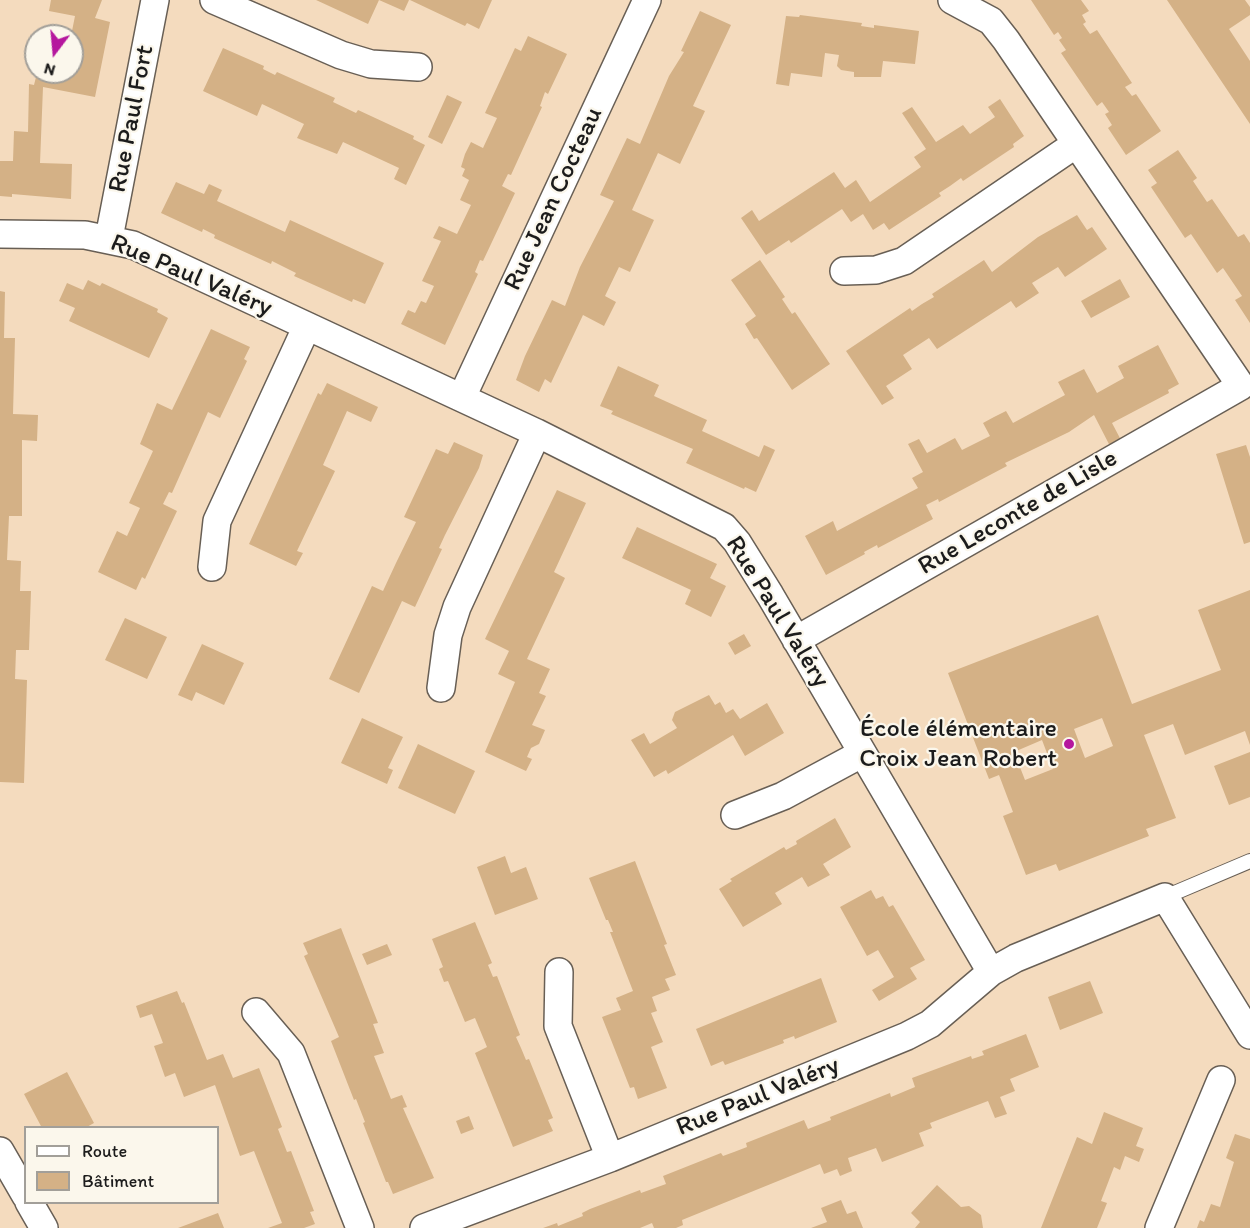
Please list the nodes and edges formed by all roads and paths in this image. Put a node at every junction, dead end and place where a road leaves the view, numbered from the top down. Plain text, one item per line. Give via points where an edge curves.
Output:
1 (154, 0) edge
2 (214, 0) edge
3 (647, 0) edge
4 (952, 0) edge
5 (418, 67) dead end
6 (1076, 144) junction
7 (0, 234) edge
8 (109, 238) junction
9 (844, 271) dead end
10 (307, 326) junction
11 (1246, 393) edge
12 (462, 397) junction
13 (537, 433) junction
14 (212, 567) dead end
15 (796, 639) junction
16 (441, 688) dead end
17 (861, 754) junction
18 (735, 815) dead end
19 (1250, 861) edge
20 (1166, 897) junction
21 (559, 972) dead end
22 (991, 972) junction
23 (256, 1012) dead end
24 (1250, 1035) edge
25 (1221, 1080) dead end
26 (0, 1151) edge
27 (610, 1158) junction
28 (24, 1193) edge
29 (31, 1204) edge
30 (44, 1228) edge
31 (360, 1228) edge
32 (424, 1228) edge
33 (1159, 1228) edge

1 - 8 street, Rue Paul Fort
2 - 5 street via 341,55 371,64
3 - 12 street, Rue Jean Cocteau
4 - 6 street, Rue Leconte de Lisle via 991,21
6 - 9 street via 904,261 876,270
6 - 11 street, Rue Leconte de Lisle
7 - 8 street, Rue Paul Valéry
8 - 10 street, Rue Paul Valéry via 133,245
10 - 12 street, Rue Paul Valéry
10 - 14 street via 217,521
11 - 15 street, Rue Leconte de Lisle
12 - 13 street, Rue Paul Valéry
13 - 15 street, Rue Paul Valéry via 724,527
13 - 16 street via 457,607 448,635
15 - 17 street, Rue Paul Valéry
17 - 18 street via 776,799
17 - 22 street, Rue Paul Valéry
19 - 20 lane
20 - 22 street, Rue Paul Valéry via 1016,958
20 - 24 street
21 - 27 street via 558,1026
22 - 27 street, Rue Paul Valéry via 950,1009 907,1036
23 - 31 street via 291,1053
25 - 33 street
26 - 28 street
27 - 32 street, Rue Paul Valéry
29 - 30 street

